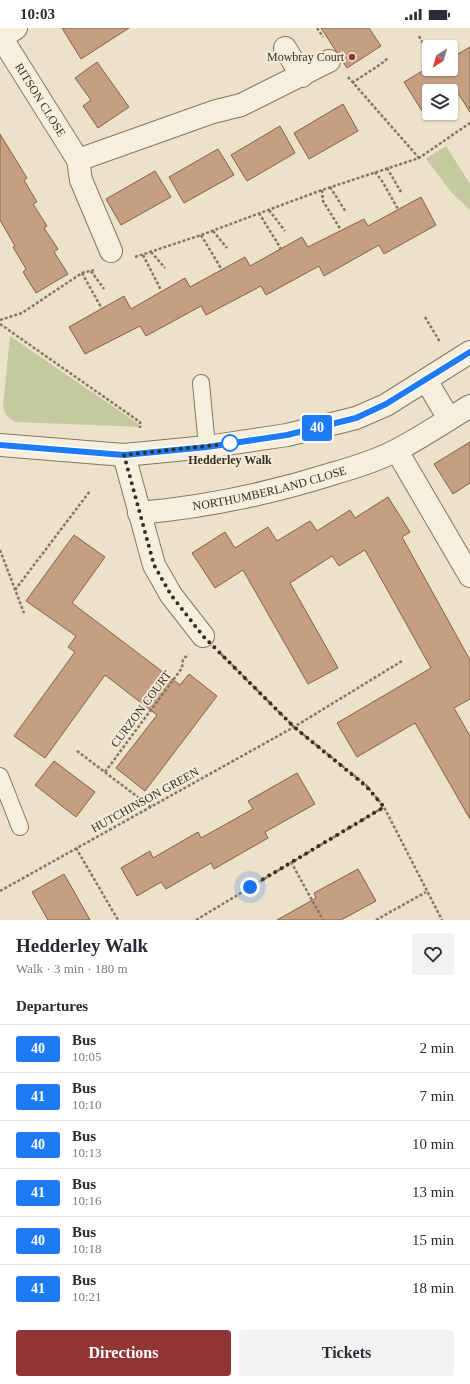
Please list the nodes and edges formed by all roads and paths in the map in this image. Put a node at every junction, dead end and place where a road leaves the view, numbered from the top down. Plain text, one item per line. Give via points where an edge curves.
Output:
1 (16, 28) edge
2 (419, 36) dead end
3 (0, 40) edge
4 (422, 43) edge
5 (285, 48) dead end
6 (388, 58) dead end
7 (337, 68) joint
8 (302, 76) junction
9 (352, 83) junction
10 (470, 123) edge
11 (419, 158) junction
12 (78, 160) junction
13 (387, 168) junction
14 (375, 172) junction
15 (330, 187) junction
16 (322, 190) junction
17 (401, 192) dead end
18 (398, 209) dead end
19 (268, 210) junction
20 (346, 212) dead end
21 (260, 213) junction
22 (341, 230) dead end
23 (213, 231) junction
24 (285, 231) dead end
25 (201, 235) junction
26 (227, 248) dead end
27 (281, 249) dead end
28 (151, 252) junction
29 (144, 254) junction
30 (120, 255) joint
31 (165, 268) dead end
32 (96, 270) dead end
33 (222, 270) dead end
34 (91, 271) junction
35 (82, 273) junction
36 (104, 289) dead end
37 (161, 290) dead end
38 (102, 308) dead end
39 (425, 317) dead end
40 (0, 320) edge
41 (0, 324) edge
42 (442, 346) dead end
43 (470, 352) edge
44 (426, 380) junction
45 (201, 382) dead end
46 (470, 406) edge
47 (449, 419) junction
48 (141, 435) dead end
49 (0, 445) edge
50 (207, 447) junction
51 (397, 450) junction
52 (124, 455) junction
53 (90, 491) dead end
54 (139, 512) junction
55 (0, 550) edge
56 (470, 576) edge
57 (16, 590) junction
58 (24, 613) dead end
59 (203, 636) junction
60 (402, 661) dead end
61 (294, 727) junction
62 (77, 751) dead end
63 (105, 772) junction
64 (0, 776) edge
65 (151, 807) junction
66 (384, 807) junction
67 (20, 828) dead end
68 (76, 848) junction
69 (291, 862) junction
70 (0, 891) edge
71 (426, 892) junction
72 (118, 920) edge
73 (196, 920) edge
74 (323, 920) edge
75 (376, 920) edge
76 (442, 920) edge

1 - 3 street
2 - 4 path
3 - 12 street, RITSON CLOSE via 6,45
5 - 8 street
6 - 9 path
7 - 8 street
7 - 9 path
8 - 12 street via 241,105 209,103
9 - 11 path
10 - 11 path
11 - 13 path
12 - 30 street, RITSON CLOSE via 81,180
13 - 14 path
13 - 17 path
14 - 15 path
14 - 18 path
15 - 16 path
15 - 20 path
16 - 19 path
16 - 22 path via 323,201
19 - 21 path
19 - 24 path
21 - 23 path
21 - 27 path
23 - 25 path
23 - 26 path
25 - 28 path
25 - 33 path
28 - 29 path
28 - 31 path
29 - 30 path
29 - 37 path
32 - 34 path
34 - 35 path
34 - 36 path
35 - 38 path
35 - 40 path via 22,313
39 - 42 path
41 - 48 path via 140,422
43 - 44 street
44 - 47 street
44 - 50 street via 386,404 356,418 287,435
45 - 50 lane
46 - 47 street, NORTHUMBERLAND CLOSE
47 - 51 street, NORTHUMBERLAND CLOSE
49 - 52 street
50 - 52 street
51 - 54 street, NORTHUMBERLAND CLOSE via 314,480 172,510
51 - 56 street
52 - 54 street
53 - 57 path
54 - 59 street via 154,565 171,595
55 - 57 path
57 - 58 path
59 - 61 path
59 - 63 path, CURZON COURT via 183,660 182,668
60 - 61 path, HUTCHINSON GREEN
61 - 65 path, HUTCHINSON GREEN
61 - 66 path via 366,786
62 - 63 path
63 - 65 path
64 - 67 lane
65 - 68 path, HUTCHINSON GREEN
66 - 69 path
66 - 71 path
68 - 70 path, HUTCHINSON GREEN
68 - 72 path
69 - 73 path
69 - 74 path
71 - 75 path
71 - 76 path

